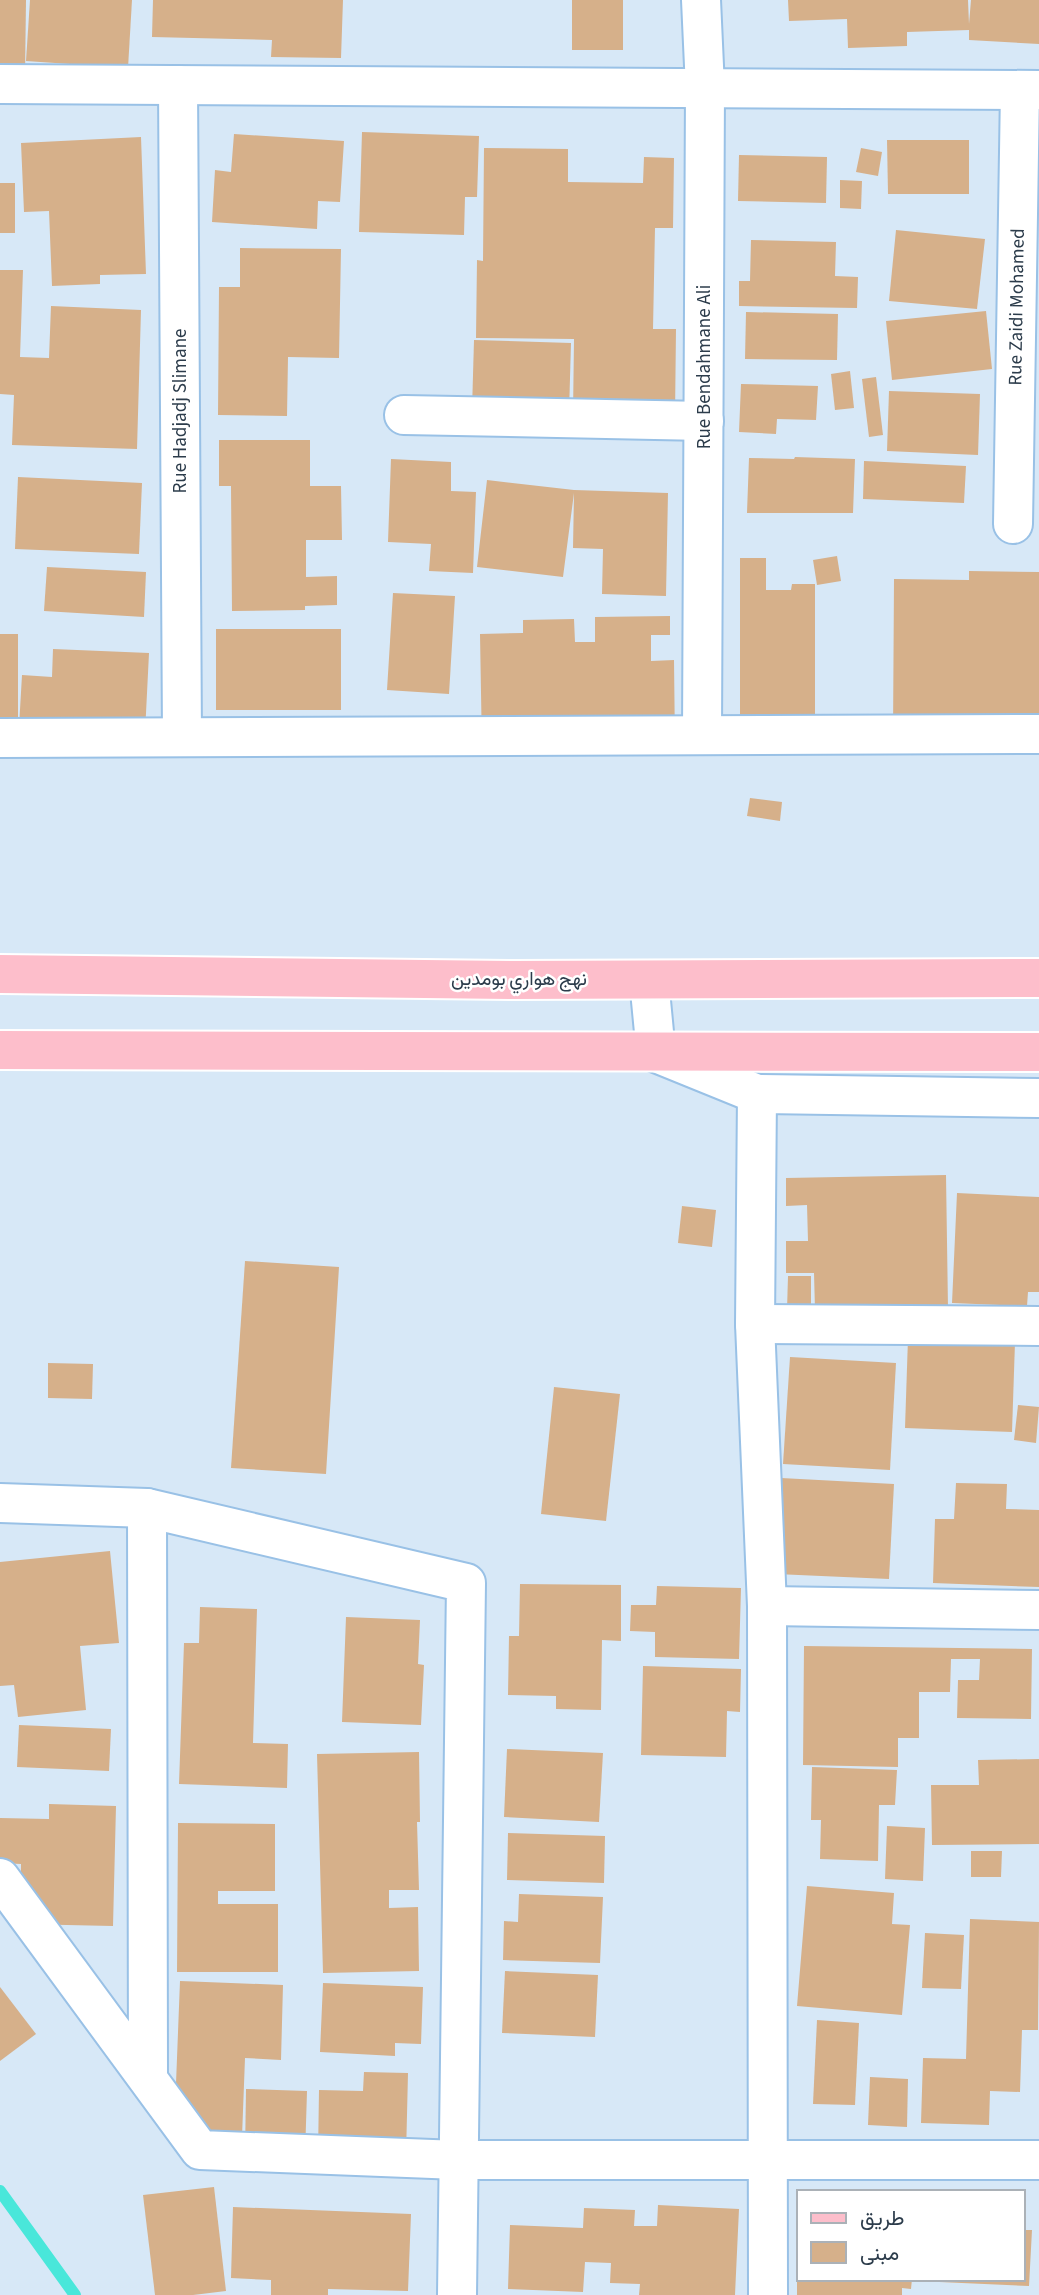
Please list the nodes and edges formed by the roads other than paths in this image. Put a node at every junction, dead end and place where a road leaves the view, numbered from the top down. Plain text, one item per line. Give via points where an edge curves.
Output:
1 (701, 0) edge
2 (0, 84) edge
3 (178, 85) junction
4 (705, 88) junction
5 (1029, 90) edge
6 (404, 415) dead end
7 (704, 421) junction
8 (1013, 524) dead end
9 (702, 734) junction
10 (1039, 734) edge
11 (0, 737) edge
12 (182, 737) junction
13 (0, 974) edge
14 (1039, 978) edge
15 (649, 980) junction
16 (0, 1050) edge
17 (1039, 1052) edge
18 (656, 1053) junction
19 (757, 1094) junction
20 (1039, 1098) edge
21 (755, 1324) junction
22 (1039, 1326) edge
23 (0, 1503) edge
24 (147, 1508) junction
25 (767, 1606) junction
26 (1039, 1610) edge
27 (0, 1878) edge
28 (148, 2078) junction
29 (458, 2160) junction
30 (769, 2160) junction
31 (1039, 2160) edge
32 (457, 2295) edge
33 (768, 2295) edge

1 - 4 street, Rue Bendahmane Ali
2 - 3 street
3 - 4 street
3 - 12 street, Rue Hadjadj Slimane
4 - 5 street
4 - 7 street, Rue Bendahmane Ali
5 - 8 street, Rue Zaidi Mohamed
6 - 7 street
7 - 9 street, Rue Bendahmane Ali
9 - 10 street
9 - 12 street
11 - 12 street
13 - 15 main road, نهج هواري بومدين
14 - 15 main road, نهج هواري بومدين
15 - 18 street
16 - 18 main road
17 - 18 main road
18 - 19 street
19 - 20 street
19 - 21 street
21 - 22 street
21 - 25 street
23 - 24 street
24 - 28 street
24 - 29 street via 466,1583
25 - 26 street
25 - 30 street
27 - 28 street
28 - 29 street via 200,2150
29 - 30 street
29 - 32 street
30 - 31 street
30 - 33 street

